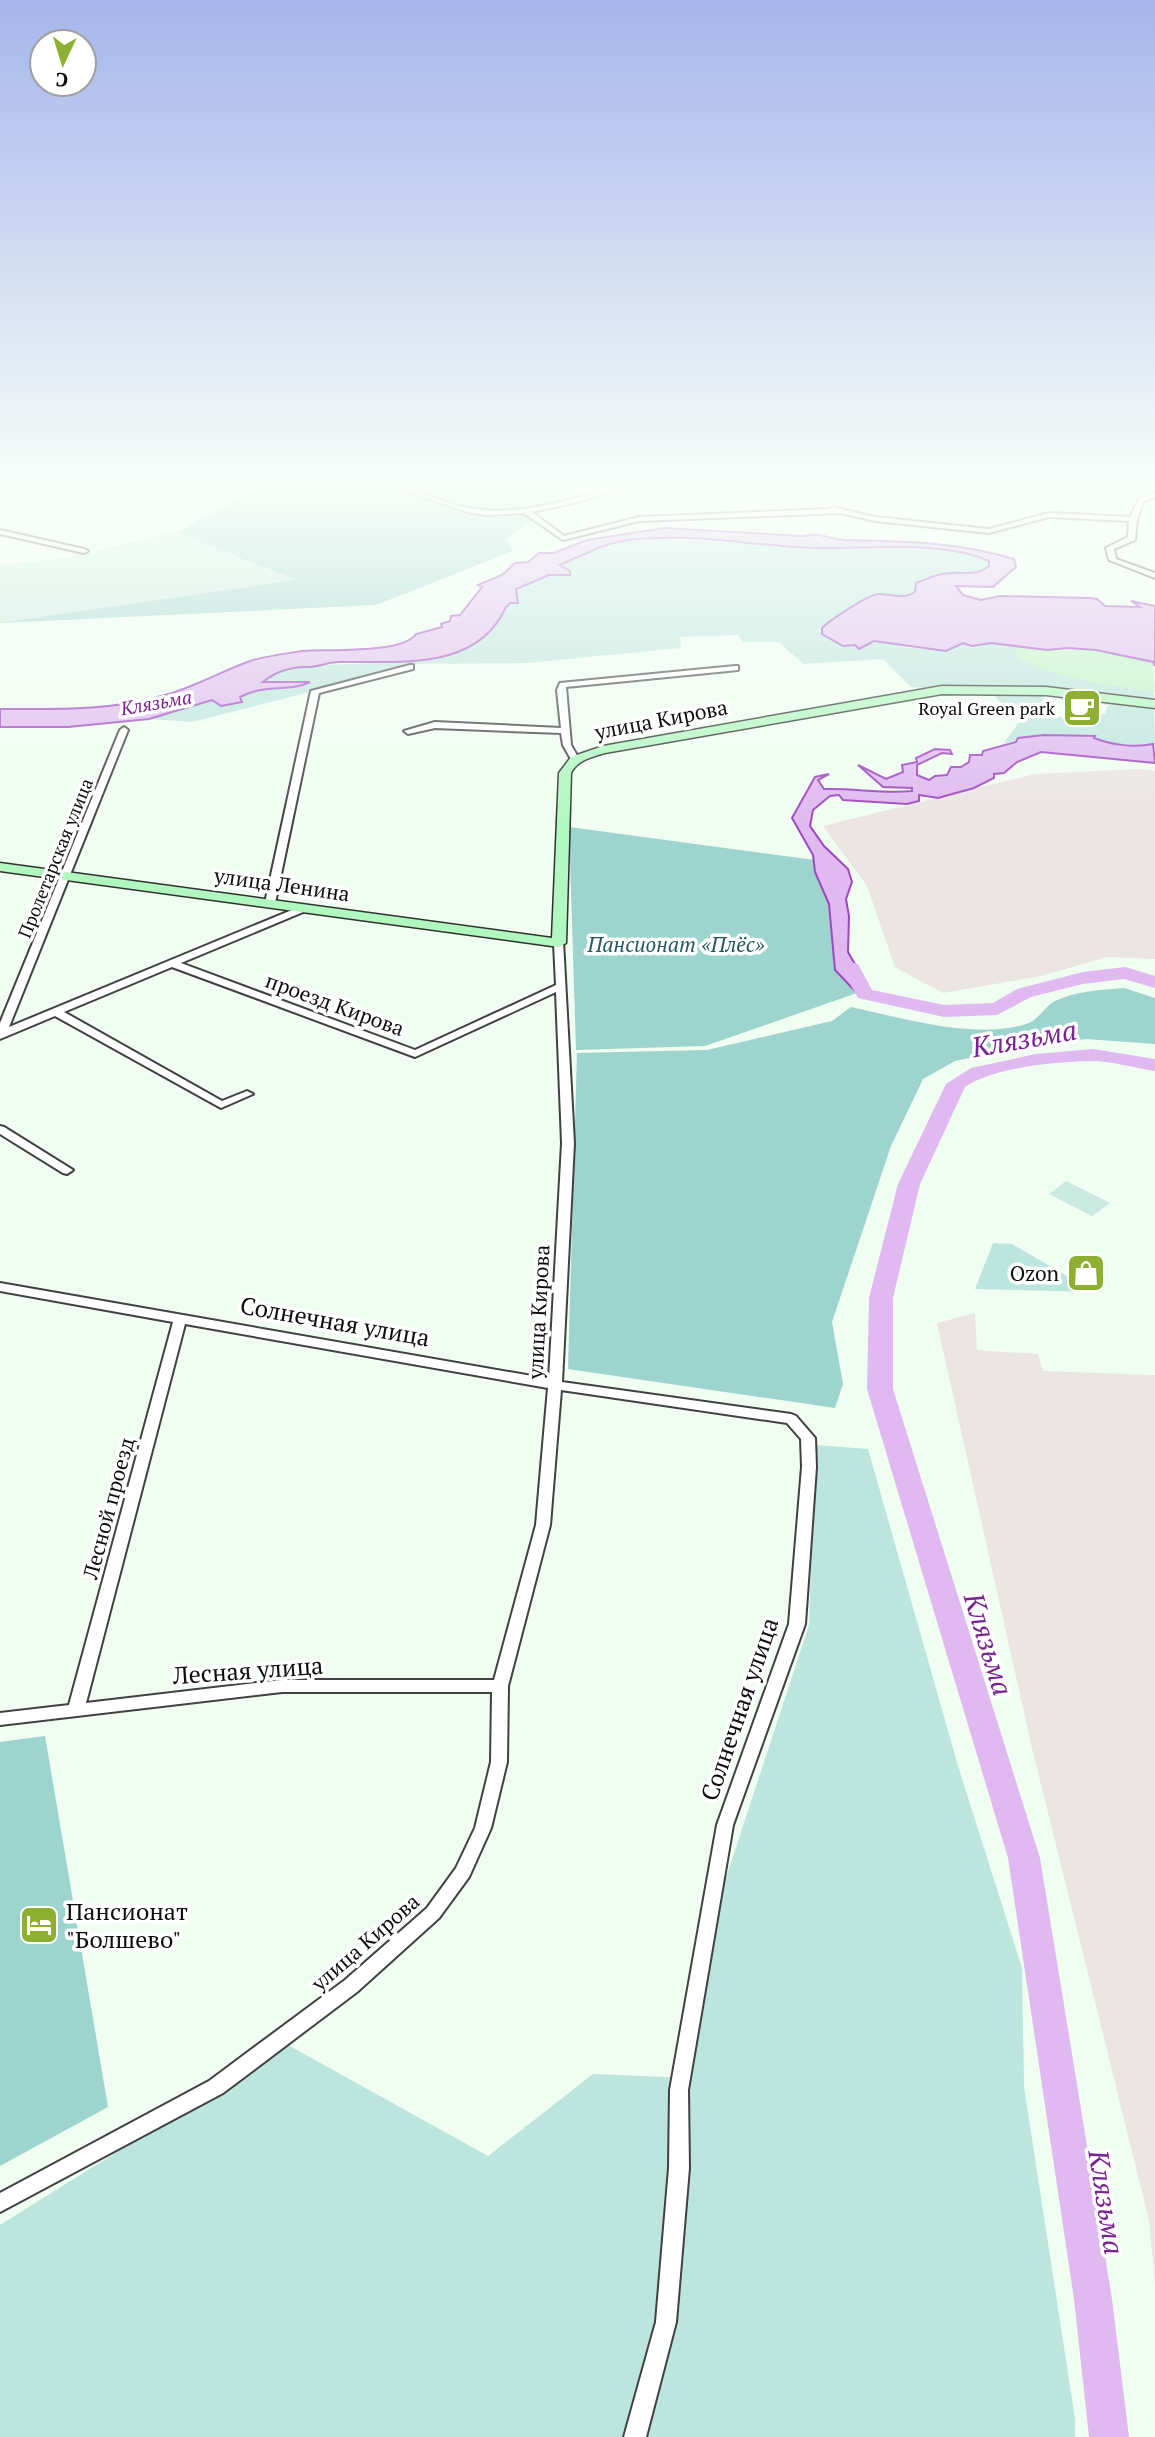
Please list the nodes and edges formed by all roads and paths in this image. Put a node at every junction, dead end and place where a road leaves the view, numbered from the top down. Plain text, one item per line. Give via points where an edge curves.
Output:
1 (410, 667) dead end
2 (735, 668) dead end
3 (1155, 704) edge
4 (124, 730) dead end
5 (408, 731) dead end
6 (565, 732) junction
7 (575, 759) junction
8 (0, 867) edge
9 (66, 876) junction
10 (270, 903) junction
11 (304, 908) junction
12 (559, 943) junction
13 (171, 963) junction
14 (559, 986) junction
15 (57, 1013) junction
16 (0, 1035) edge
17 (247, 1094) dead end
18 (0, 1129) edge
19 (68, 1170) dead end
20 (0, 1287) edge
21 (180, 1318) junction
22 (555, 1385) junction
23 (500, 1686) junction
24 (76, 1709) junction
25 (0, 1719) edge
26 (0, 2203) edge
27 (635, 2437) edge

1 - 10 street via 314,691
2 - 6 street via 563,685
3 - 7 street, улица Кирова via 1046,691 942,690 603,750
4 - 9 street, Пролетарская улица
5 - 6 street via 435,725
6 - 7 street
7 - 12 street, улица Кирова via 565,773
8 - 9 street, улица Ленина
9 - 10 street, улица Ленина
9 - 16 street, Пролетарская улица
10 - 11 street, улица Ленина
11 - 12 street, улица Ленина
11 - 13 street
12 - 14 street, улица Кирова
13 - 14 street, проезд Кирова via 415,1054
13 - 15 street
14 - 22 street, улица Кирова via 568,1143
15 - 16 street
15 - 17 street via 220,1105
18 - 19 street
20 - 21 street, Солнечная улица
21 - 22 street, Солнечная улица
21 - 24 street, Лесной проезд
22 - 23 street, улица Кирова via 544,1525
22 - 27 street, Солнечная улица via 790,1419 807,1438 809,1467 797,1624 724,1825 679,2090 666,2322
23 - 24 street, Лесная улица via 282,1686
23 - 26 street, улица Кирова via 499,1762 483,1828 463,1872 433,1913 351,1986 215,2087
24 - 25 street, Лесная улица

